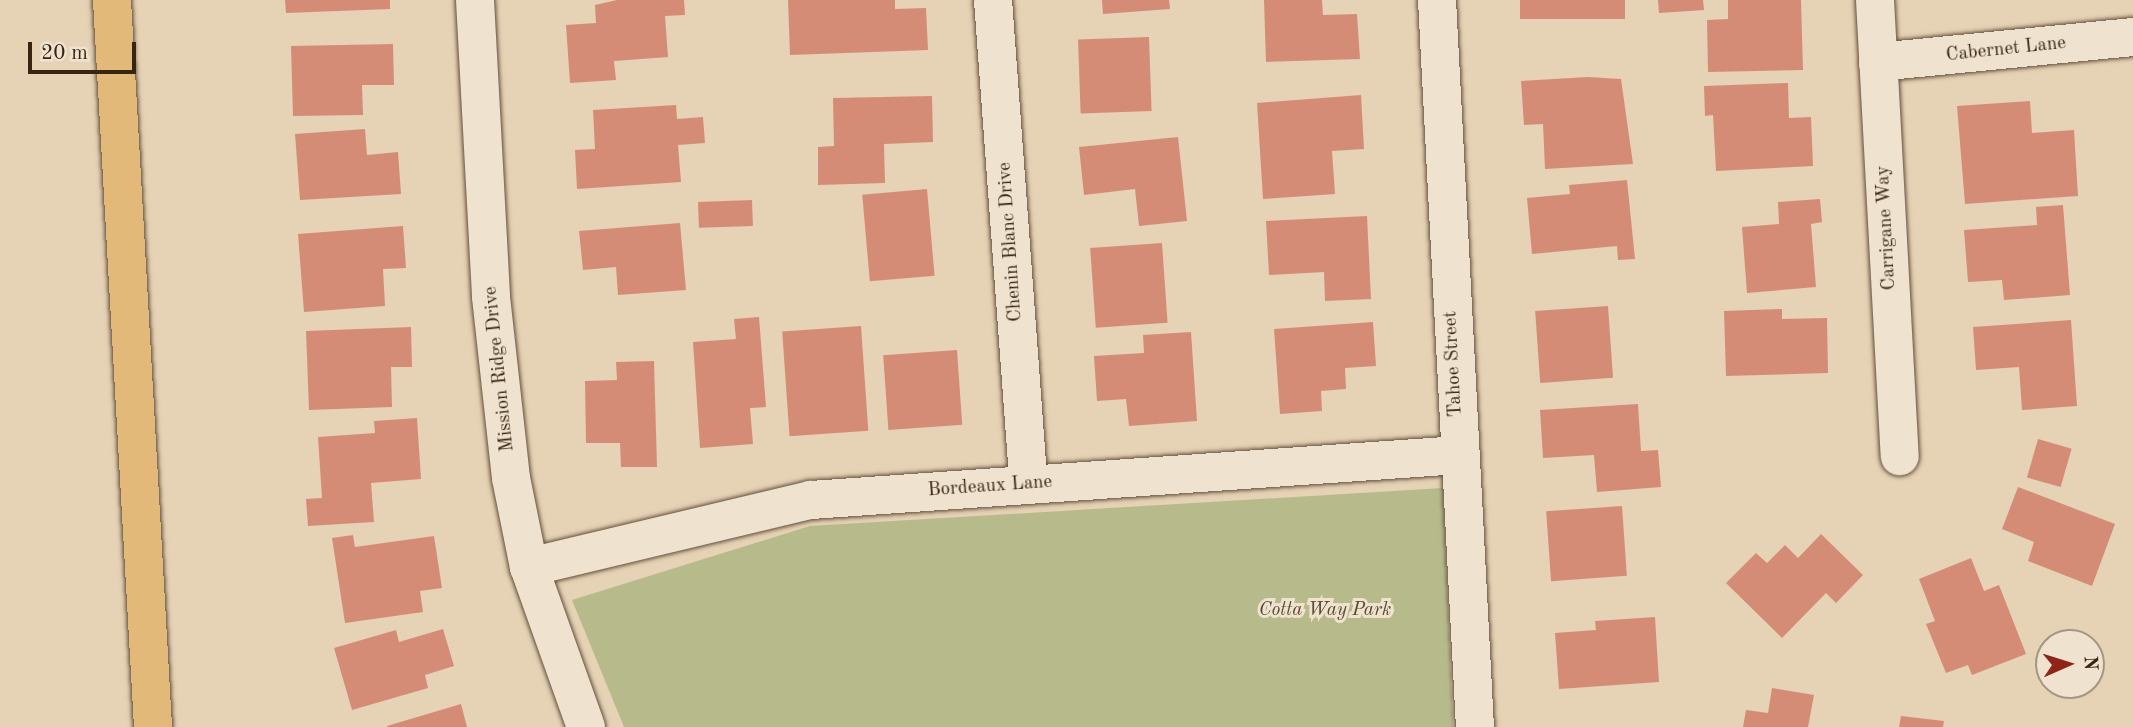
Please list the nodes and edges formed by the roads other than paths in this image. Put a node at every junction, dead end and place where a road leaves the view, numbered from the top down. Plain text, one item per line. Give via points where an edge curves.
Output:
1 (112, 0) edge
2 (475, 0) edge
3 (993, 0) edge
4 (1437, 0) edge
5 (1875, 0) edge
6 (2133, 37) edge
7 (1878, 62) junction
8 (1459, 455) junction
9 (1899, 456) dead end
10 (1029, 485) junction
11 (529, 567) junction
12 (149, 666) junction
13 (153, 727) edge
14 (159, 727) edge
15 (586, 727) edge
16 (1475, 727) edge

1 - 12 highway
2 - 11 street, Mission Ridge Drive via 491,297
3 - 10 street, Chenin Blanc Drive
4 - 8 street, Tahoe Street
5 - 7 street, Carrigane Way
6 - 7 street, Cabernet Lane
7 - 9 street, Carrigane Way
8 - 10 street, Bordeaux Lane
8 - 16 street, Tahoe Street
10 - 11 street, Bordeaux Lane via 811,500
11 - 15 street, Mission Ridge Drive
12 - 13 highway
12 - 14 highway

